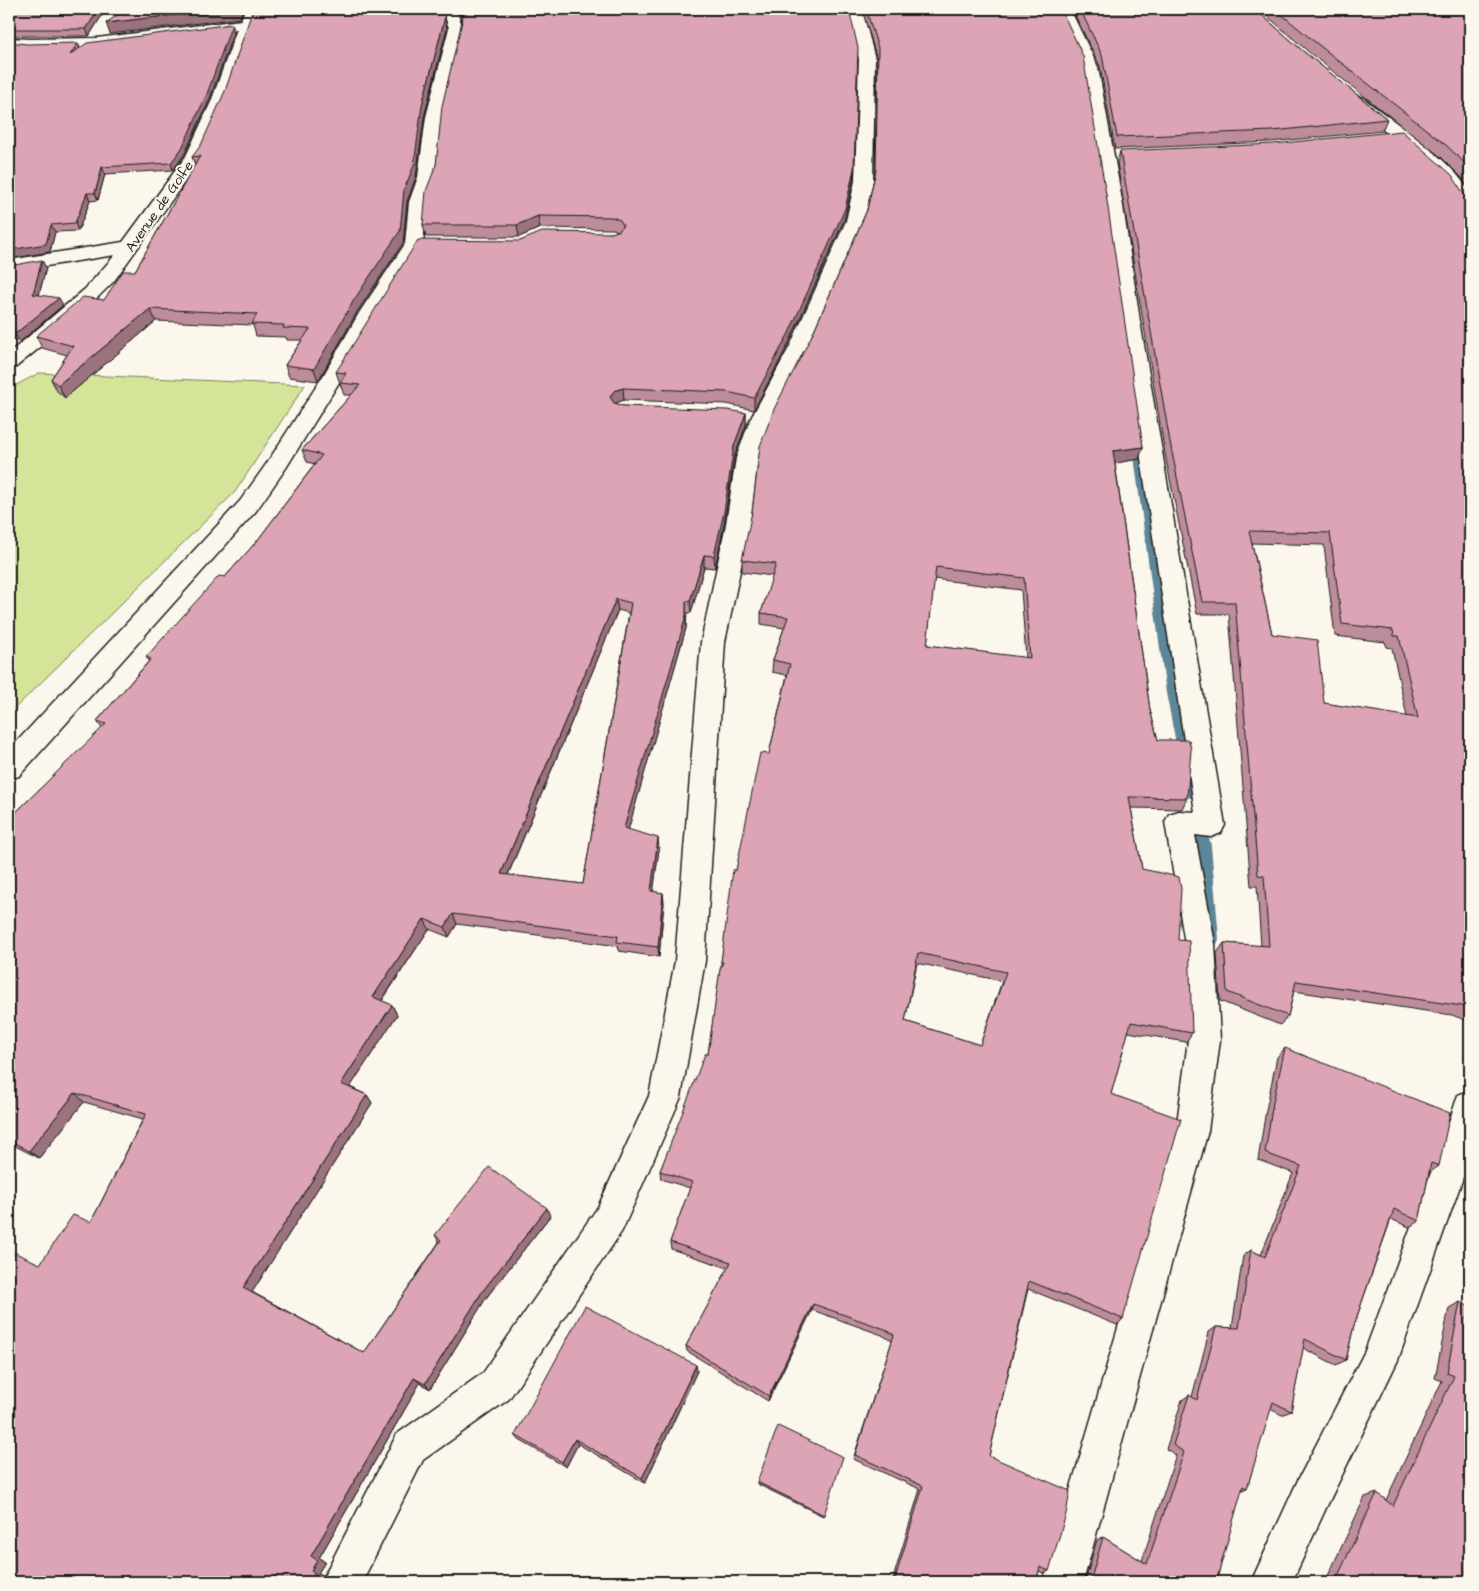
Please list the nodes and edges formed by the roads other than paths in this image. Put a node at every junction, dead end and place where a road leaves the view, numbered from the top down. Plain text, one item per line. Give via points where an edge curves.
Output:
1 (449, 9) edge
2 (855, 9) edge
3 (1063, 9) edge
4 (249, 16) edge
5 (13, 42) edge
6 (1341, 88) edge
7 (1400, 136) junction
8 (1381, 138) edge
9 (1470, 210) edge
10 (129, 247) junction
11 (9, 266) edge
12 (9, 364) edge
13 (9, 768) edge
14 (1470, 1106) edge
15 (341, 1582) edge
16 (1063, 1582) edge
17 (1270, 1582) edge

1 - 13 street via 456,28 434,117 426,177 418,202 424,244 369,313 333,376 248,506
2 - 15 street via 868,59 864,182 855,221 800,346 753,419 738,524 713,642 690,961 665,1097 610,1219 496,1386 410,1447
3 - 16 street via 1090,67 1115,155 1130,321 1211,825 1179,822 1200,944 1204,1031 1192,1131
4 - 5 street via 168,35 96,43 52,45
4 - 10 street, Avenue de Golfe via 219,102 194,156
6 - 7 street
7 - 8 street
7 - 9 street via 1455,183
10 - 11 street
10 - 12 street, Avenue de Golfe via 122,261 87,296
14 - 17 street via 1380,1360

